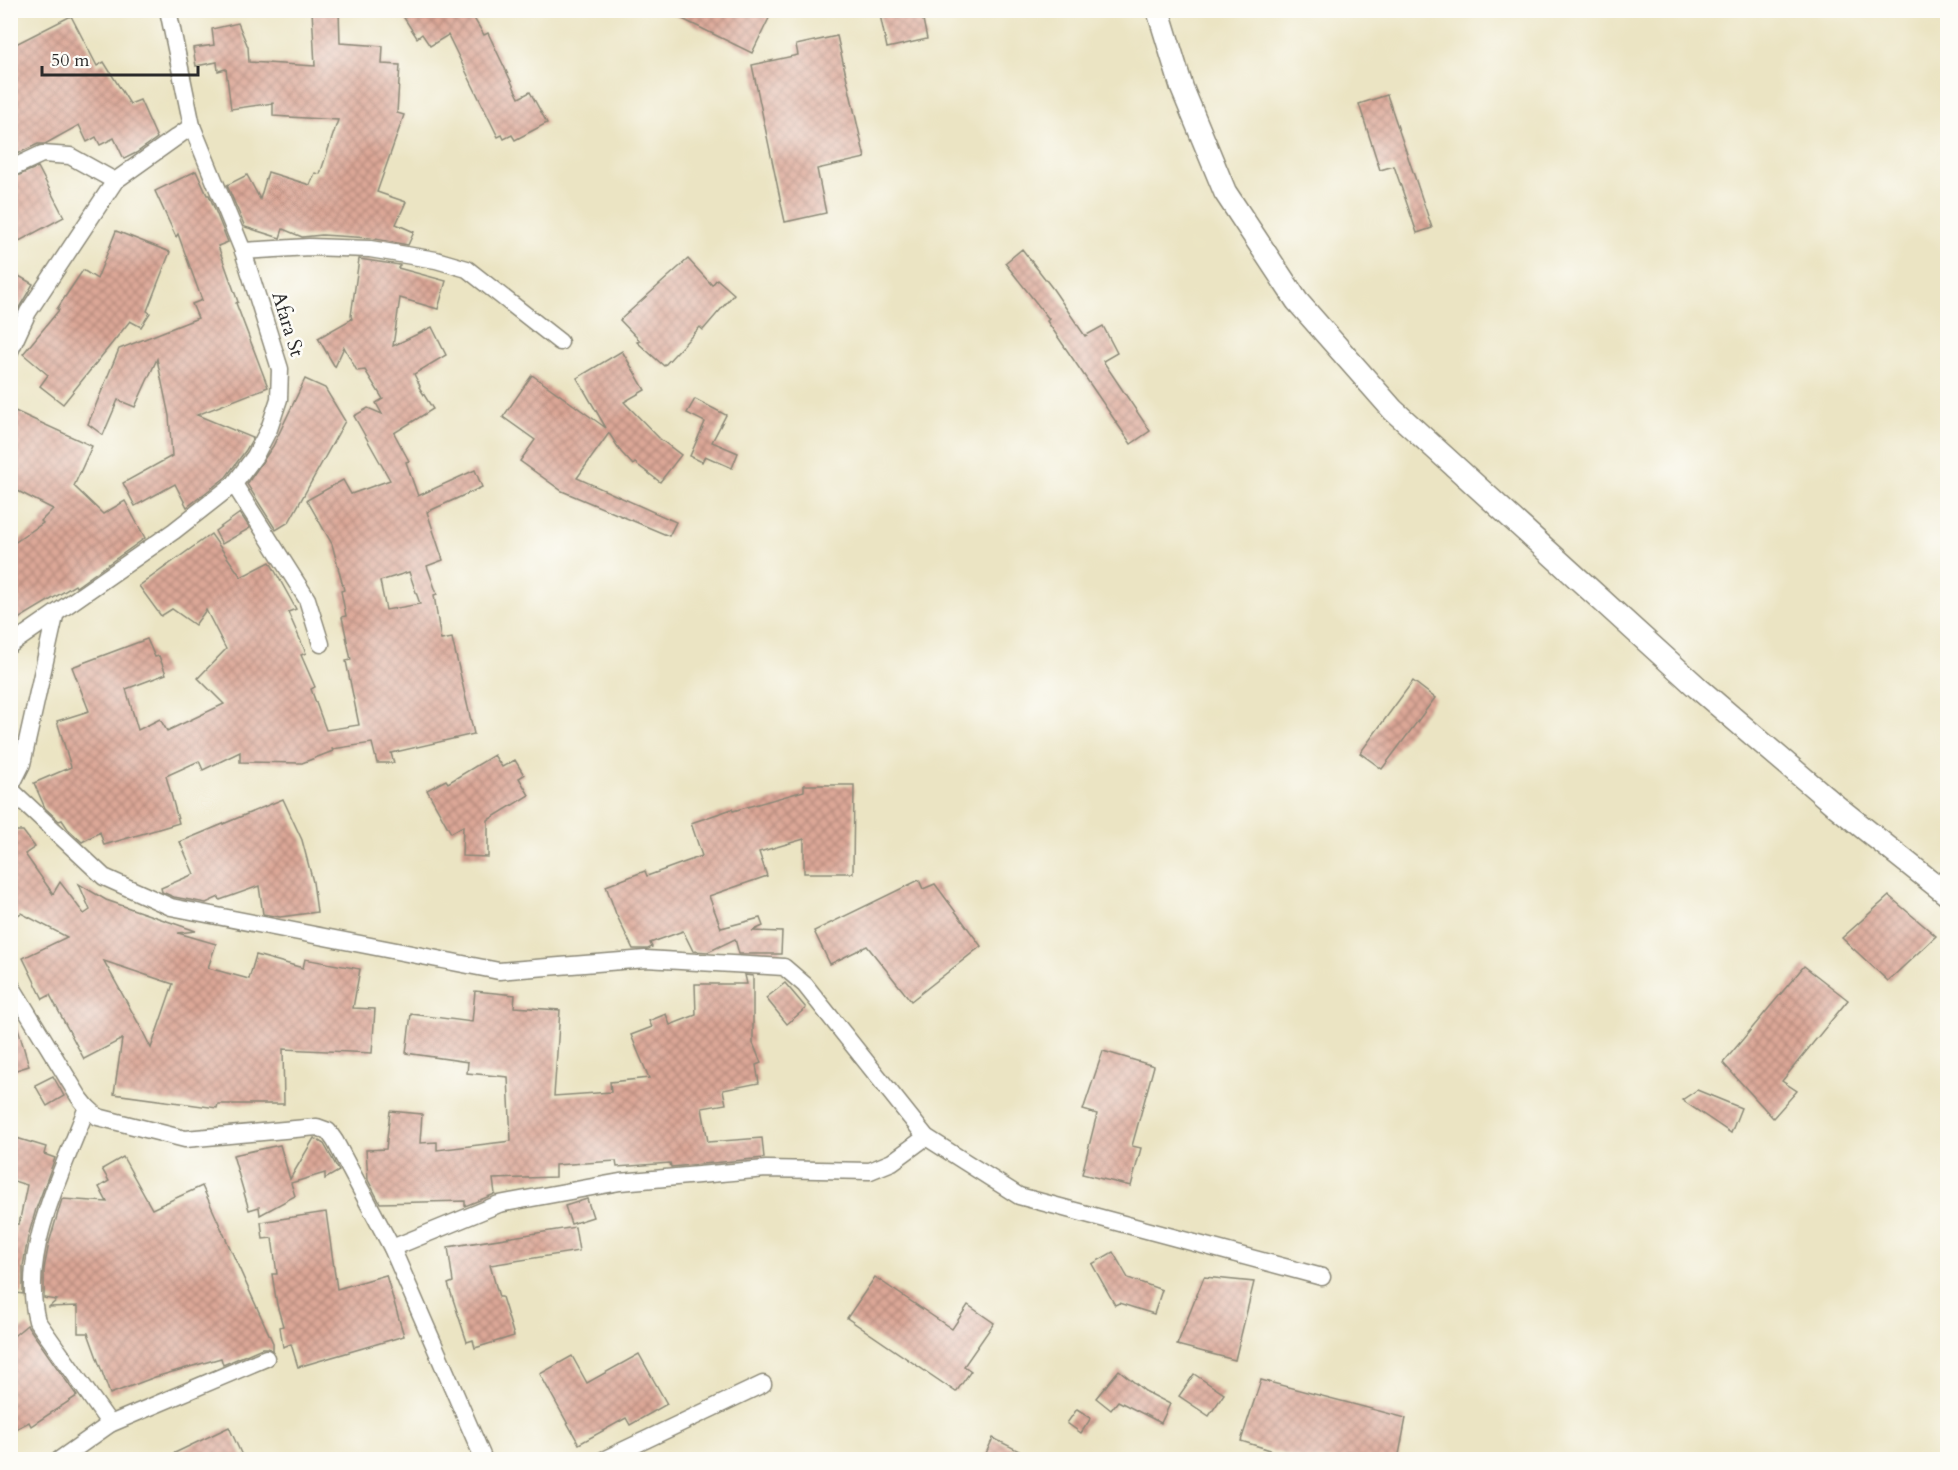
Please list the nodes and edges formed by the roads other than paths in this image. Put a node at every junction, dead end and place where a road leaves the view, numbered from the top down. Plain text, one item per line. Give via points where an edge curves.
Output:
1 (168, 10) edge
2 (1158, 10) edge
3 (192, 126) junction
4 (10, 169) edge
5 (115, 181) junction
6 (243, 251) junction
7 (560, 342) dead end
8 (10, 351) edge
9 (234, 484) junction
10 (55, 616) junction
11 (321, 644) dead end
12 (10, 645) edge
13 (10, 788) edge
14 (1947, 895) edge
15 (10, 984) edge
16 (87, 1107) junction
17 (926, 1137) junction
18 (392, 1248) junction
19 (1322, 1277) dead end
20 (266, 1358) dead end
21 (763, 1384) dead end
22 (110, 1424) junction
23 (59, 1460) edge
24 (484, 1460) edge
25 (603, 1460) edge

1 - 3 street, Afara St
2 - 14 street via 1182,88 1225,192 1297,301 1393,410 1698,688
3 - 5 street
3 - 6 street, Afara St
4 - 5 street via 42,154 70,156
5 - 8 street via 28,312
6 - 7 street via 370,249 468,269
6 - 9 street, Afara St via 280,369 279,399 255,456
9 - 10 street, Afara St
9 - 11 street via 307,599
10 - 12 street, Afara St
10 - 13 street via 22,764
13 - 17 street via 104,877 171,906 499,971 646,959 784,968 805,985
15 - 16 street
16 - 18 street via 98,1117 184,1139 316,1127 328,1131
16 - 22 street via 43,1222 32,1302 37,1321
17 - 18 street via 892,1162 870,1171 766,1169 620,1182 499,1204
17 - 19 street via 1019,1196
18 - 24 street
20 - 22 street
21 - 25 street
22 - 23 street

